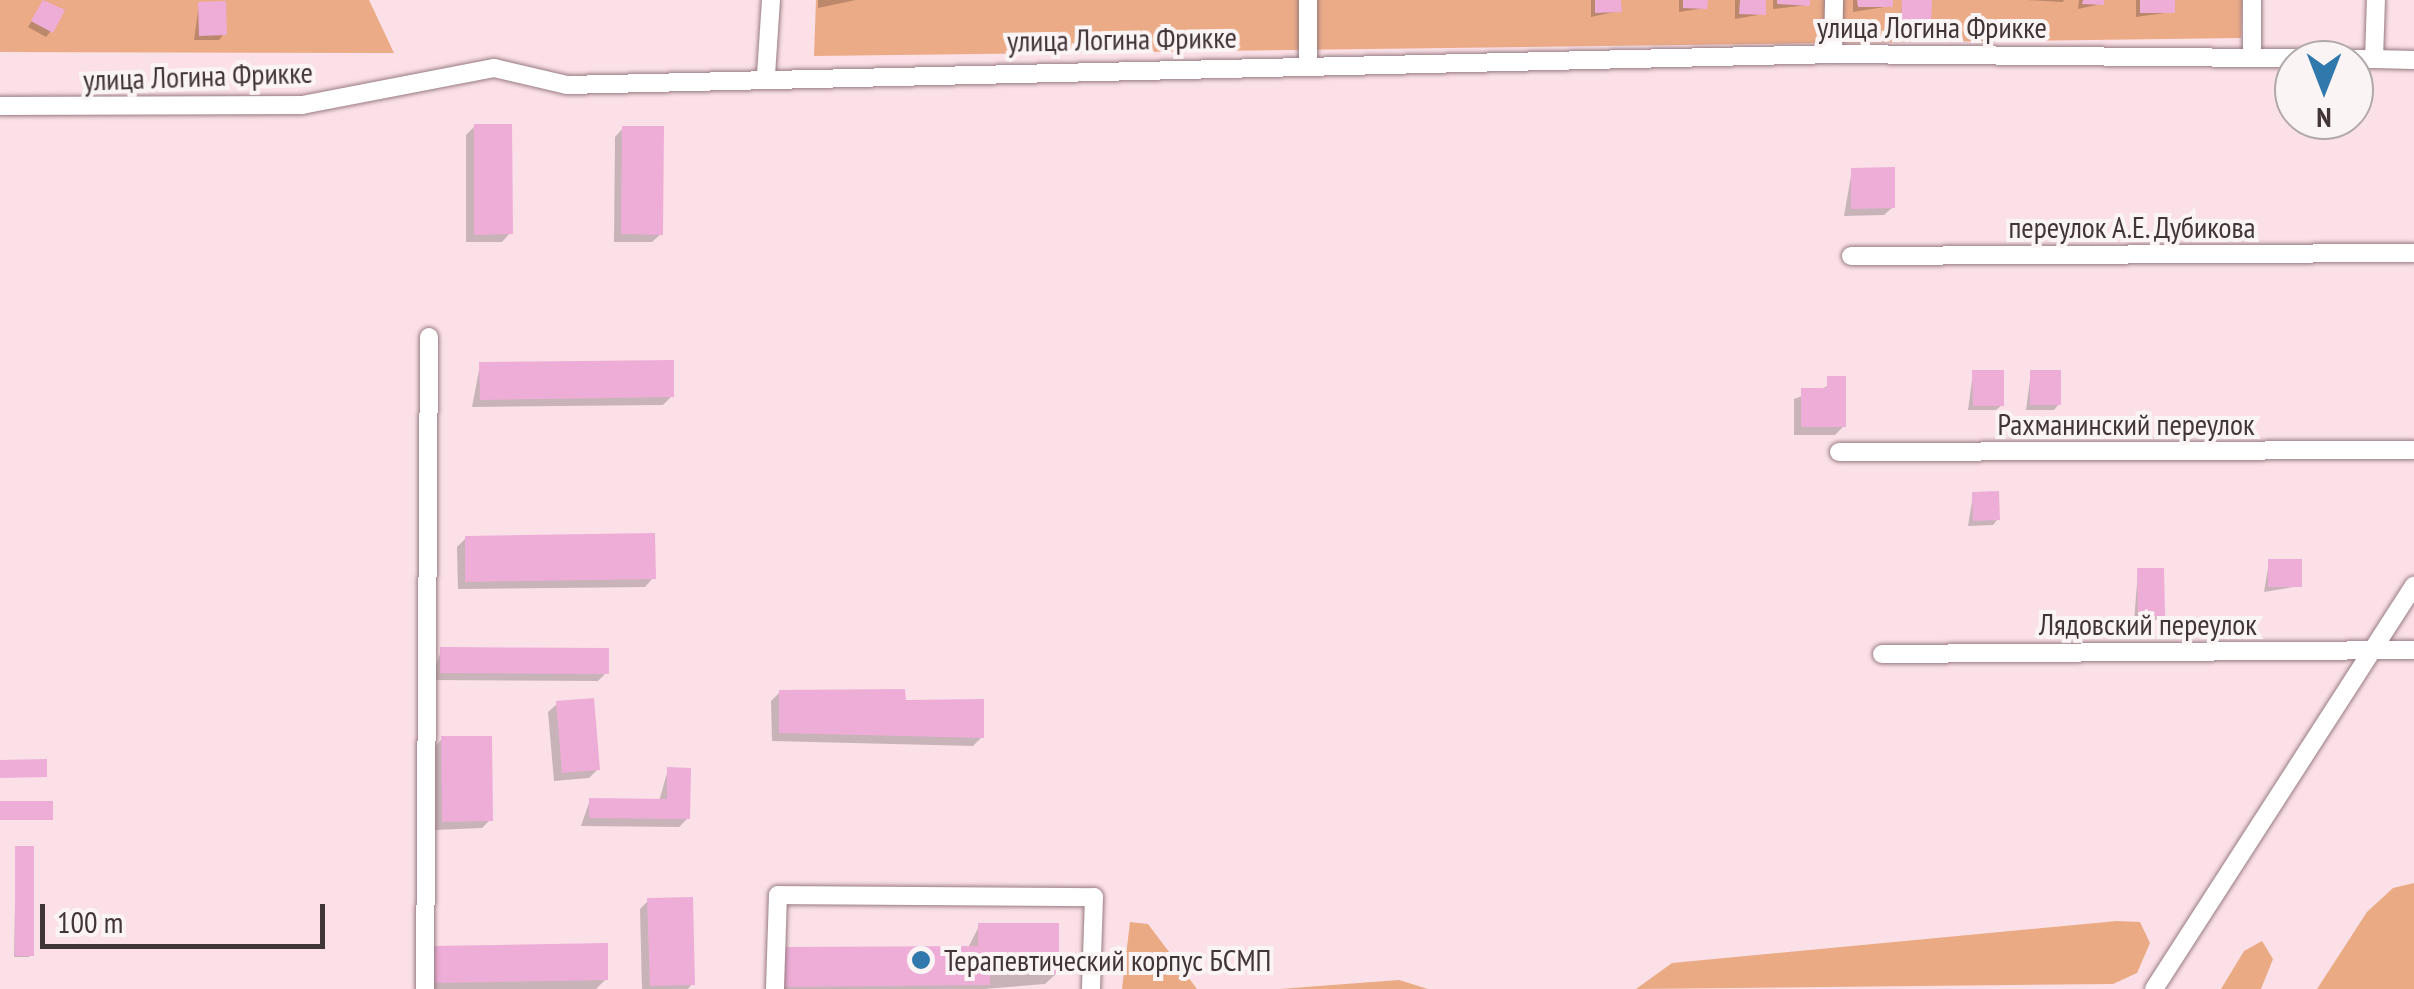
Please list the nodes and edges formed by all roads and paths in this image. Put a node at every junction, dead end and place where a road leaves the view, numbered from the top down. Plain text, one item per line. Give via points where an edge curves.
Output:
1 (771, 0) edge
2 (1308, 0) edge
3 (1834, 0) edge
4 (2252, 0) edge
5 (2376, 0) edge
6 (1833, 54) junction
7 (2252, 56) junction
8 (2274, 57) edge
9 (2374, 59) joint
10 (2414, 60) edge
11 (1308, 62) junction
12 (766, 75) junction
13 (0, 106) edge
14 (2414, 253) edge
15 (1851, 256) dead end
16 (429, 338) dead end
17 (2414, 450) edge
18 (1839, 452) dead end
19 (2414, 586) edge
20 (2372, 650) junction
21 (2414, 650) edge
22 (1882, 654) dead end
23 (425, 989) edge
24 (774, 989) edge
25 (1091, 989) edge
26 (2154, 989) edge

1 - 12 street
2 - 11 street
3 - 6 street
4 - 7 street
5 - 9 street
6 - 7 street, улица Логина Фрикке
6 - 11 street, улица Логина Фрикке
7 - 8 street, улица Логина Фрикке
9 - 10 street, улица Логина Фрикке
11 - 12 street, улица Логина Фрикке
12 - 13 street, улица Логина Фрикке via 568,85 494,68 302,104
14 - 15 street, переулок А.Е. Дубикова
16 - 23 street
17 - 18 street, Рахманинский переулок
19 - 20 street
20 - 21 street, Лядовский переулок
20 - 22 street, Лядовский переулок
20 - 26 street
24 - 25 street via 778,895 1094,896

